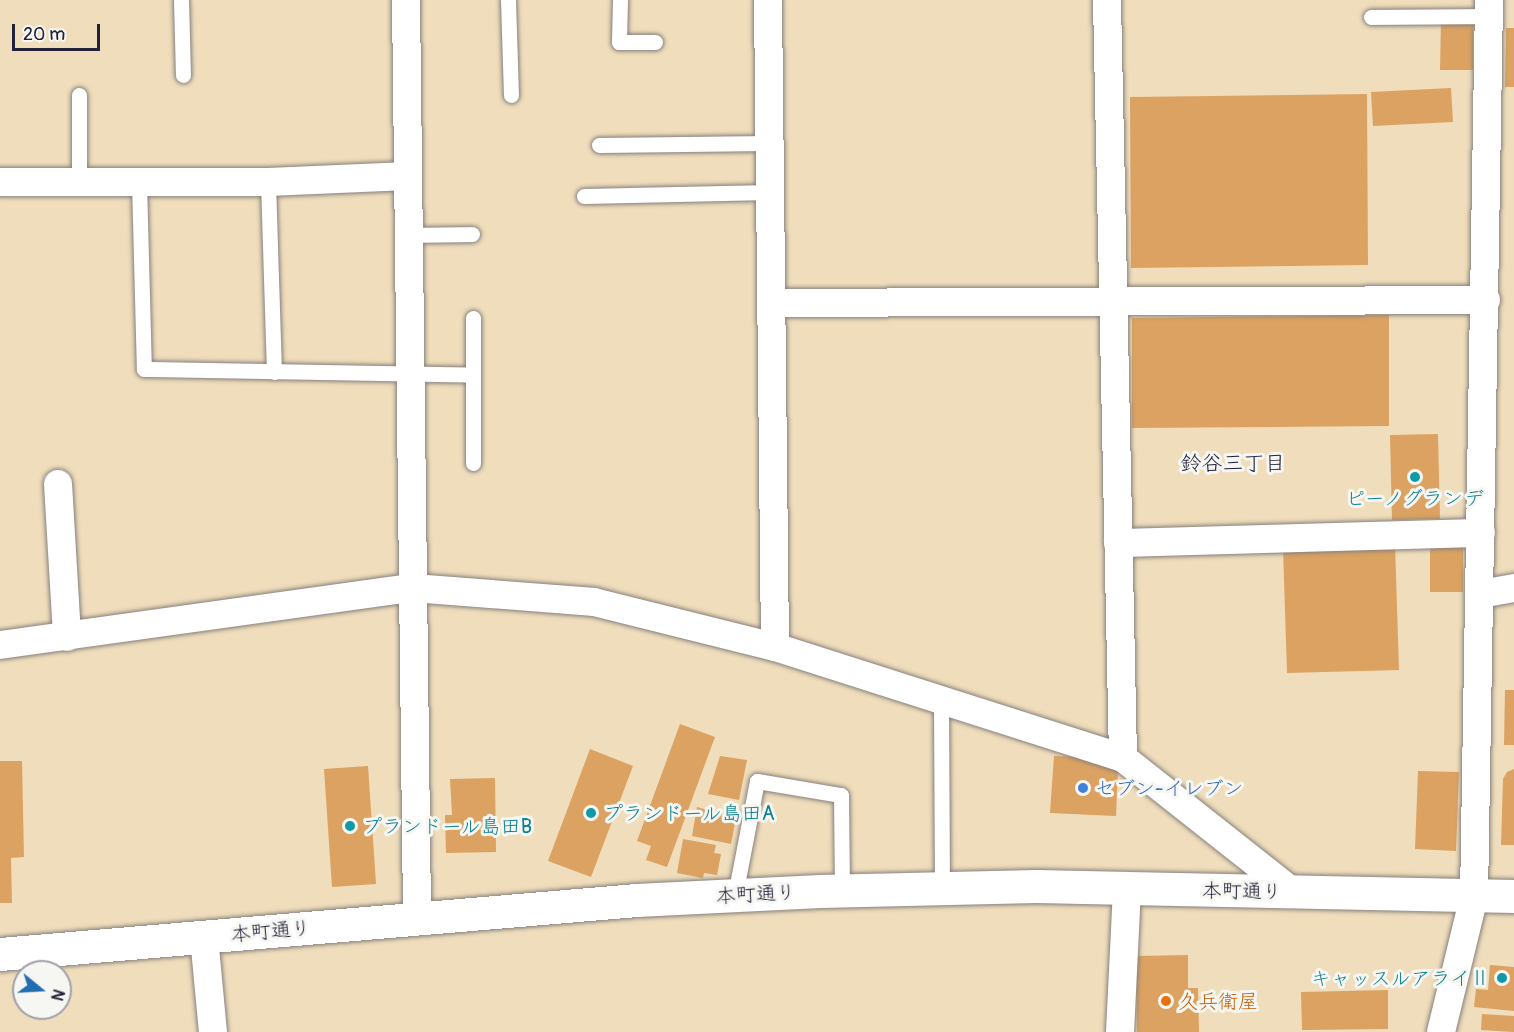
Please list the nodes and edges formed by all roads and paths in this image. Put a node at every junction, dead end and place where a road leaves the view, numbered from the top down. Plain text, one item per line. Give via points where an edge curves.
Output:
1 (181, 0) edge
2 (406, 0) edge
3 (508, 0) edge
4 (620, 0) edge
5 (768, 0) edge
6 (1107, 0) edge
7 (1489, 8) edge
8 (1371, 17) dead end
9 (656, 42) dead end
10 (183, 75) dead end
11 (79, 95) dead end
12 (511, 95) dead end
13 (770, 143) junction
14 (598, 145) dead end
15 (408, 176) junction
16 (0, 182) edge
17 (79, 182) junction
18 (139, 182) junction
19 (268, 182) junction
20 (770, 192) junction
21 (584, 196) dead end
22 (472, 234) dead end
23 (409, 235) junction
24 (1486, 300) junction
25 (1113, 301) junction
26 (771, 303) junction
27 (473, 318) dead end
28 (274, 372) junction
29 (411, 375) junction
30 (473, 375) junction
31 (473, 463) dead end
32 (58, 484) dead end
33 (1481, 533) junction
34 (1118, 543) junction
35 (413, 588) junction
36 (1514, 588) edge
37 (1480, 594) junction
38 (67, 637) junction
39 (0, 645) edge
40 (775, 647) junction
41 (941, 700) junction
42 (1122, 758) junction
43 (942, 888) junction
44 (1127, 889) junction
45 (842, 890) junction
46 (1294, 892) junction
47 (735, 895) junction
48 (1514, 896) edge
49 (1474, 897) junction
50 (417, 918) junction
51 (204, 937) junction
52 (0, 954) edge
53 (213, 1032) edge
54 (1120, 1032) edge
55 (1441, 1032) edge

1 - 10 lane
2 - 15 street
3 - 12 lane
4 - 9 lane via 619,42
5 - 13 street
6 - 25 street
7 - 8 lane
7 - 24 street
11 - 17 lane
13 - 14 lane
13 - 20 street
15 - 19 street
15 - 23 street
16 - 17 street
17 - 18 street
18 - 19 street
18 - 28 lane via 144,369
19 - 28 lane
20 - 21 lane
20 - 26 street
22 - 23 lane
23 - 29 street
24 - 25 street
24 - 33 street
25 - 26 street
25 - 34 street
26 - 40 street
27 - 30 lane
28 - 29 lane
29 - 30 lane
29 - 35 street
30 - 31 lane
32 - 38 street
33 - 34 street
33 - 37 street
34 - 42 street
35 - 38 street
35 - 40 street via 594,602
35 - 50 street
36 - 37 street
37 - 49 street
38 - 39 street
40 - 41 street
41 - 42 street
41 - 43 lane
42 - 46 street
43 - 44 main road, 本町通り
43 - 45 main road, 本町通り
44 - 46 main road, 本町通り
44 - 54 street
45 - 47 main road, 本町通り
45 - 47 lane via 842,795 757,781
46 - 49 main road, 本町通り
47 - 50 main road, 本町通り
48 - 49 main road, 本町通り
49 - 55 street
50 - 51 main road, 本町通り
51 - 52 main road, 本町通り
51 - 53 street

